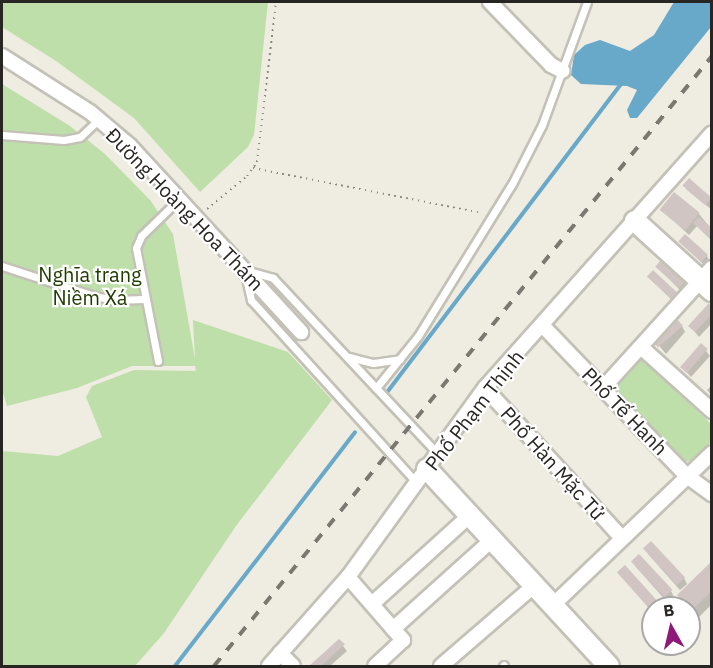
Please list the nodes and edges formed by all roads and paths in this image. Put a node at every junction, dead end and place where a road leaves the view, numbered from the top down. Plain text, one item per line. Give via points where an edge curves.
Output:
1 (276, 2) edge
2 (490, 2) edge
3 (587, 2) edge
4 (2, 56) edge
5 (563, 71) junction
6 (99, 119) junction
7 (711, 133) edge
8 (2, 135) edge
9 (253, 168) junction
10 (179, 198) junction
11 (493, 216) junction
12 (197, 218) junction
13 (635, 221) junction
14 (2, 266) edge
15 (244, 269) junction
16 (708, 280) edge
17 (144, 299) junction
18 (542, 325) junction
19 (301, 332) dead end
20 (641, 347) junction
21 (346, 356) junction
22 (400, 359) junction
23 (158, 361) dead end
24 (376, 388) junction
25 (485, 388) junction
26 (603, 388) junction
27 (711, 411) edge
28 (711, 453) edge
29 (427, 469) junction
30 (687, 476) junction
31 (711, 494) edge
32 (470, 515) junction
33 (622, 538) junction
34 (493, 539) junction
35 (348, 577) junction
36 (535, 585) junction
37 (372, 604) junction
38 (554, 605) junction
39 (393, 628) junction
40 (280, 653) junction
41 (382, 664) edge
42 (269, 666) edge
43 (293, 666) edge
44 (441, 666) edge
45 (609, 666) edge

1 - 9 path via 257,162
2 - 5 street via 542,57
3 - 5 lane
4 - 6 street, Đường Hoàng Hoa Thám
5 - 11 lane via 542,125
6 - 8 lane via 80,137 64,140
6 - 10 street, Đường Hoàng Hoa Thám
7 - 13 street, Phố Phạm Thịnh
9 - 11 path
9 - 12 path
10 - 12 street, Đường Hoàng Hoa Thám
10 - 17 lane via 141,236 136,248
11 - 22 lane
12 - 15 street, Đường Hoàng Hoa Thám
13 - 16 street
13 - 18 street, Phố Phạm Thịnh
14 - 17 lane via 91,295 113,300
15 - 19 street, Đường Hoàng Hoa Thám
15 - 21 lane via 273,278
15 - 29 lane via 251,300
16 - 20 street
17 - 23 lane
18 - 25 street, Phố Phạm Thịnh
18 - 26 street, Phố Tế Hanh
20 - 26 street
20 - 27 street
21 - 22 lane via 373,363
21 - 24 lane
22 - 24 lane
24 - 29 lane
25 - 29 street, Phố Phạm Thịnh
25 - 33 street, Phố Hàn Mặc Tử
26 - 30 street, Phố Tế Hanh
28 - 30 street
29 - 32 street
29 - 35 street, Phố Phạm Thịnh
30 - 31 street, Phố Tế Hanh
30 - 33 street
32 - 34 street
32 - 37 street
33 - 38 street
34 - 36 street
34 - 39 street
35 - 37 street
35 - 40 street, Phố Phạm Thịnh
36 - 38 street
36 - 44 street
37 - 39 street
38 - 45 street
39 - 41 street via 403,640
40 - 42 street, Phố Phạm Thịnh
40 - 43 street

